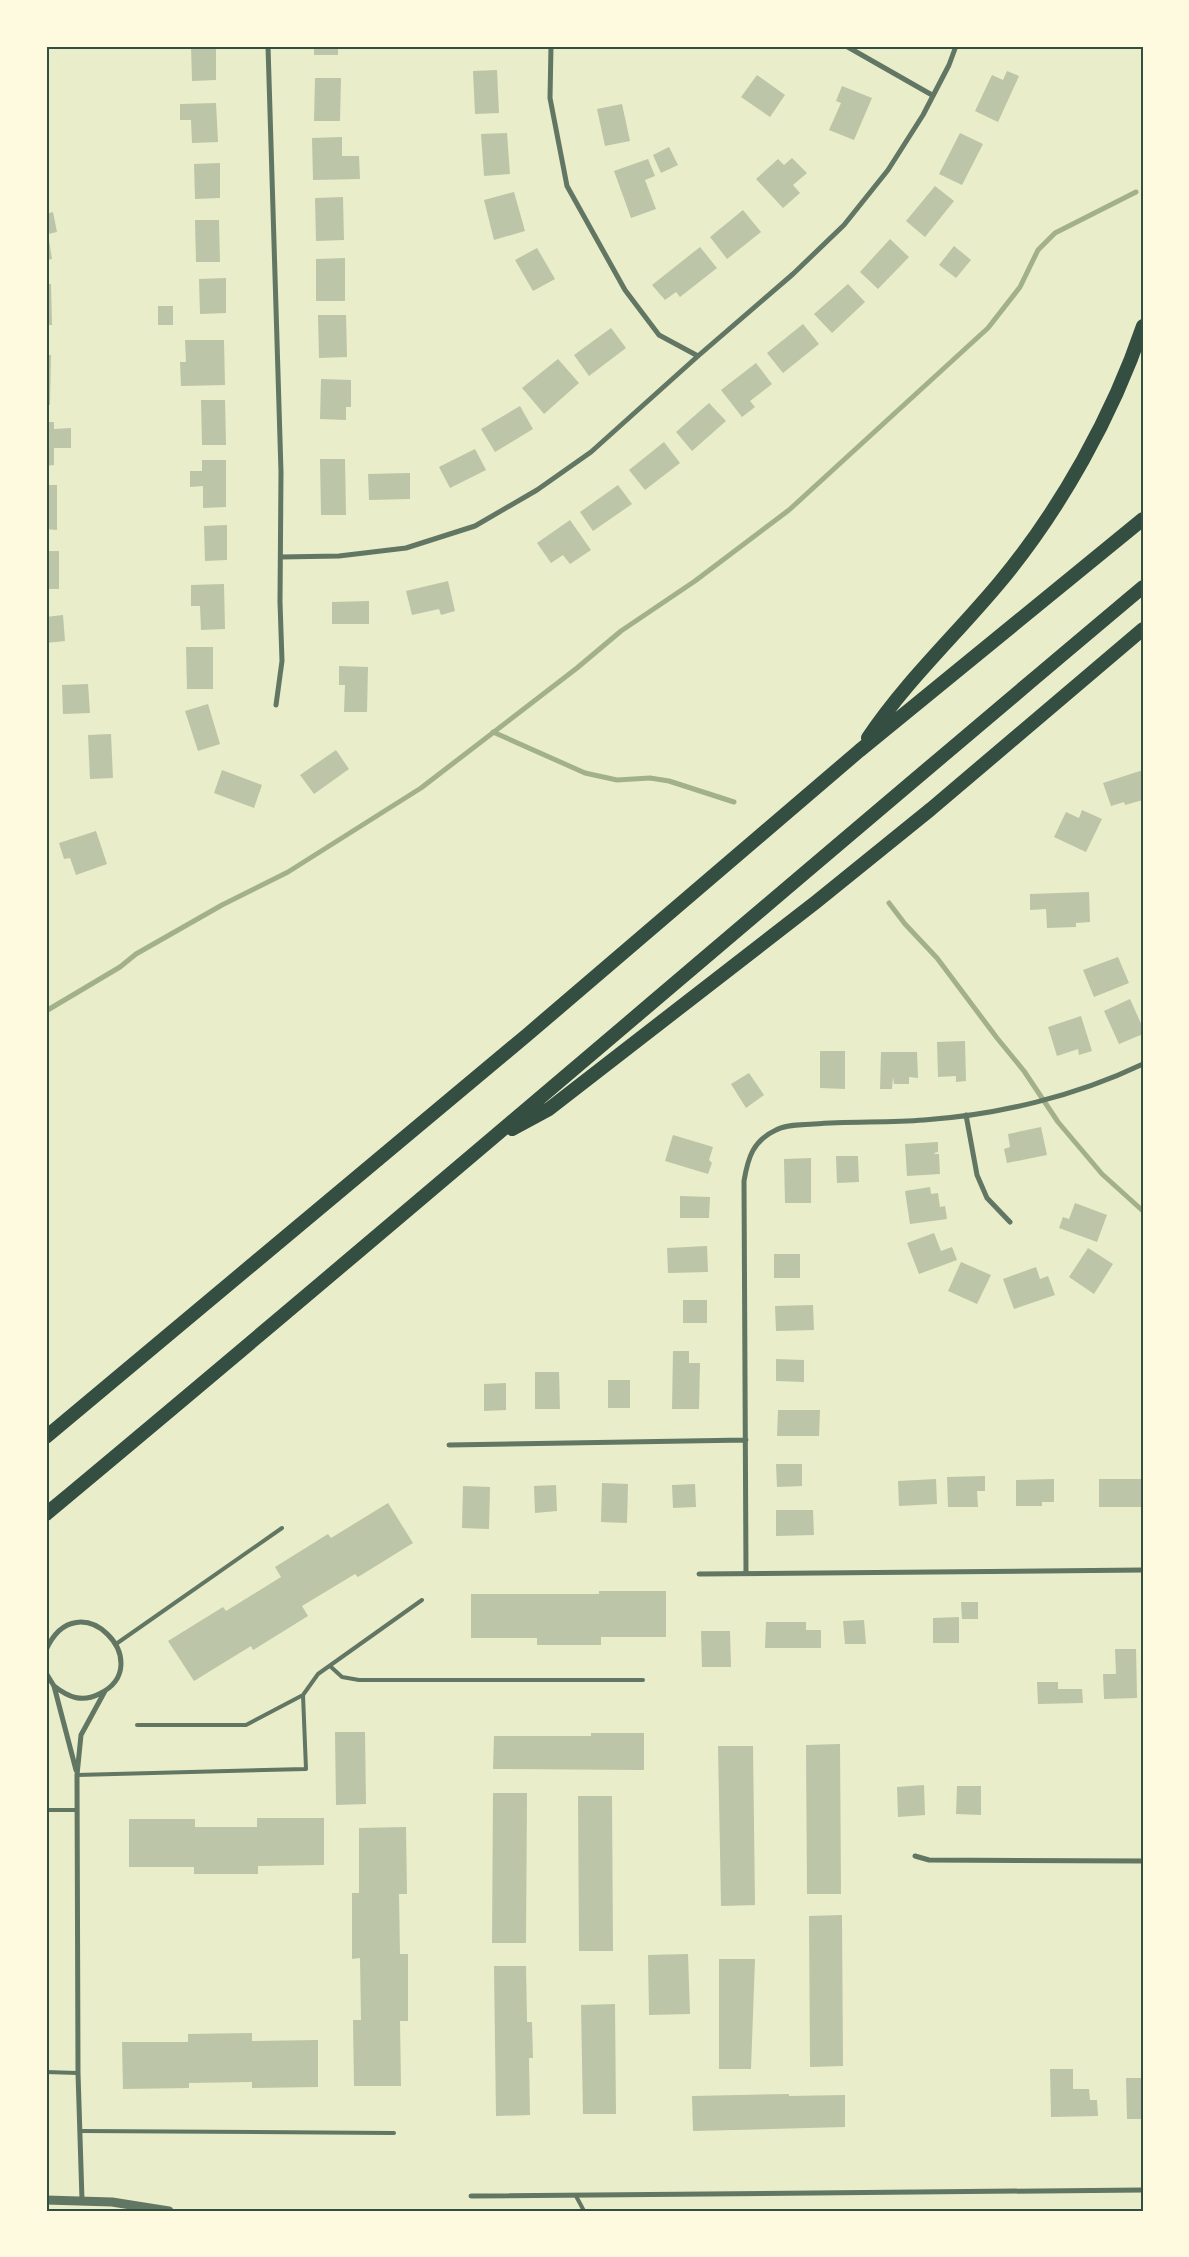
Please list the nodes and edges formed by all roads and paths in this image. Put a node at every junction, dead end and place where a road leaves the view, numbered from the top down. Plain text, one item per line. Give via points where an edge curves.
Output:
1 (268, 46) edge
2 (550, 46) edge
3 (846, 46) edge
4 (956, 46) edge
5 (932, 96) junction
6 (1143, 326) edge
7 (698, 356) junction
8 (1143, 519) edge
9 (281, 558) junction
10 (1143, 587) edge
11 (1143, 629) edge
12 (1143, 637) edge
13 (1118, 652) junction
14 (276, 705) dead end
15 (859, 751) junction
16 (1143, 1064) edge
17 (966, 1115) junction
18 (493, 1139) junction
19 (1010, 1222) dead end
20 (46, 1437) edge
21 (746, 1440) junction
22 (449, 1445) dead end
23 (46, 1514) edge
24 (282, 1528) dead end
25 (1143, 1570) edge
26 (746, 1573) junction
27 (699, 1574) dead end
28 (422, 1600) dead end
29 (116, 1644) junction
30 (46, 1650) edge
31 (330, 1666) junction
32 (46, 1673) edge
33 (643, 1680) dead end
34 (54, 1686) junction
35 (105, 1692) junction
36 (303, 1695) junction
37 (137, 1725) dead end
38 (77, 1775) junction
39 (46, 1810) edge
40 (76, 1810) junction
41 (915, 1856) dead end
42 (1143, 1860) edge
43 (46, 2072) edge
44 (78, 2073) junction
45 (80, 2131) junction
46 (394, 2134) dead end
47 (1143, 2190) edge
48 (471, 2196) dead end
49 (576, 2196) junction
50 (46, 2200) edge
51 (82, 2200) junction
52 (169, 2211) edge
53 (584, 2211) edge

1 - 9 street
2 - 7 street via 550,98 567,186 630,298 659,335
3 - 5 street
4 - 5 street
5 - 7 street via 888,170 844,225
6 - 15 highway via 1102,422 1028,545 970,617 896,699
7 - 9 street via 591,452 537,490 475,526 406,548 339,556
8 - 15 highway
9 - 14 street via 282,661
10 - 18 highway
11 - 13 highway
12 - 13 highway
13 - 18 highway via 816,902 550,1109
15 - 20 highway
16 - 17 street via 1112,1079 1069,1093
17 - 19 street via 977,1175 987,1198
17 - 21 street via 925,1120 797,1125 778,1129 762,1139 748,1156 744,1181
18 - 23 highway
21 - 22 street
21 - 26 street
24 - 29 lane
25 - 26 street
26 - 27 street
28 - 31 lane
29 - 30 street via 112,1636 98,1626 82,1622 65,1627 52,1638
29 - 35 street via 120,1652 120,1669
31 - 33 lane via 342,1677 359,1680
31 - 36 lane via 318,1674
32 - 34 street
34 - 35 street via 65,1695 78,1699 92,1698
34 - 38 street
35 - 38 street via 81,1735
36 - 37 lane via 246,1725
36 - 38 lane via 306,1769
38 - 40 street
39 - 40 lane
40 - 44 street
41 - 42 street via 929,1860
43 - 44 lane
44 - 45 street
45 - 46 lane
45 - 51 street
47 - 49 street
48 - 49 street
49 - 53 lane
50 - 51 street
51 - 52 street

